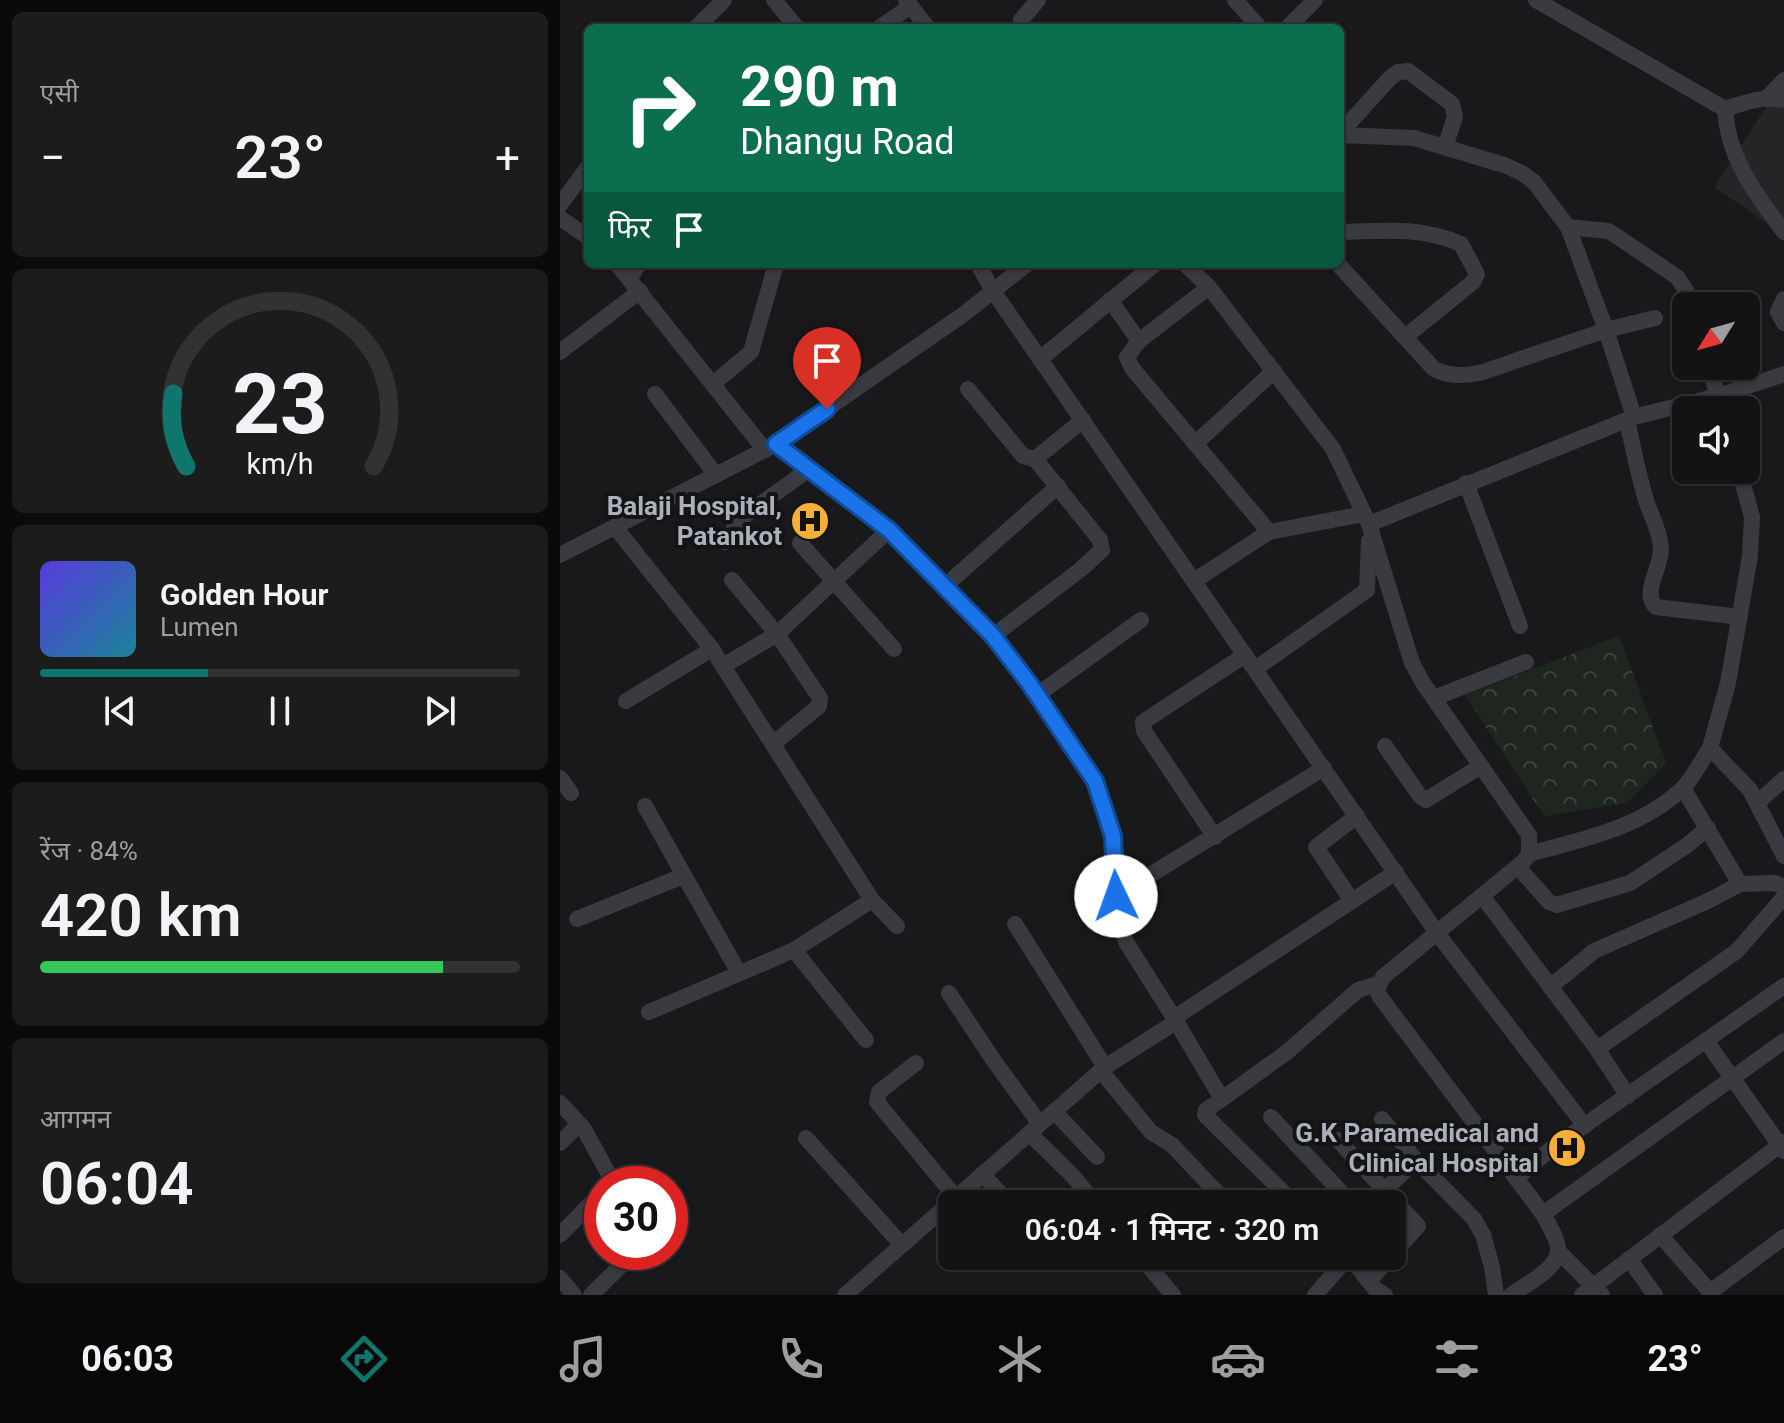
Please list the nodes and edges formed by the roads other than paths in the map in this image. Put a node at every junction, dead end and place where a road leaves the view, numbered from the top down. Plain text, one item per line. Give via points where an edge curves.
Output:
1 (724, 0) edge
2 (774, 0) edge
3 (1038, 0) edge
4 (1235, 0) edge
5 (1315, 0) edge
6 (1536, 0) edge
7 (908, 3) edge
8 (700, 24) edge
9 (794, 24) edge
10 (884, 24) edge
11 (925, 24) edge
12 (1022, 24) edge
13 (1256, 24) edge
14 (1291, 24) edge
15 (1784, 80) edge
16 (1776, 98) edge
17 (1725, 109) junction
18 (1344, 130) edge
19 (1344, 134) edge
20 (1445, 147) junction
21 (584, 172) edge
22 (560, 205) edge
23 (560, 218) edge
24 (1568, 227) junction
25 (1344, 232) edge
26 (1784, 232) edge
27 (584, 234) edge
28 (775, 268) edge
29 (980, 268) edge
30 (1022, 268) edge
31 (1150, 268) edge
32 (1189, 268) edge
33 (1342, 268) edge
34 (637, 278) edge
35 (1209, 287) junction
36 (993, 291) junction
37 (1687, 292) edge
38 (1784, 299) edge
39 (1110, 300) junction
40 (1655, 318) dead end
41 (1784, 323) edge
42 (1606, 330) junction
43 (1405, 337) junction
44 (1139, 341) junction
45 (560, 352) edge
46 (1040, 359) junction
47 (1274, 371) junction
48 (1784, 374) edge
49 (713, 384) junction
50 (968, 389) dead end
51 (655, 394) dead end
52 (1735, 396) edge
53 (1672, 412) edge
54 (1630, 419) junction
55 (1083, 420) junction
56 (1195, 444) junction
57 (771, 447) junction
58 (1035, 459) junction
59 (809, 469) junction
60 (716, 475) junction
61 (1466, 483) junction
62 (1743, 484) edge
63 (1058, 486) junction
64 (1366, 519) junction
65 (615, 527) junction
66 (889, 530) junction
67 (1269, 532) junction
68 (725, 542) dead end
69 (800, 543) dead end
70 (560, 555) edge
71 (732, 580) dead end
72 (1194, 581) junction
73 (833, 582) junction
74 (946, 585) junction
75 (1740, 617) junction
76 (1141, 620) dead end
77 (1520, 626) dead end
78 (777, 634) junction
79 (993, 636) junction
80 (712, 649) junction
81 (894, 649) dead end
82 (1250, 662) junction
83 (1526, 662) dead end
84 (723, 666) junction
85 (1037, 695) junction
86 (1434, 698) junction
87 (626, 701) dead end
88 (773, 744) junction
89 (1385, 746) dead end
90 (1710, 748) junction
91 (1481, 766) junction
92 (1324, 768) junction
93 (560, 778) edge
94 (1784, 779) edge
95 (1683, 788) junction
96 (571, 793) dead end
97 (1757, 803) junction
98 (645, 806) dead end
99 (1357, 816) junction
100 (1708, 828) junction
101 (1215, 837) junction
102 (1529, 854) junction
103 (1784, 856) edge
104 (1518, 867) junction
105 (1396, 872) junction
106 (683, 876) junction
107 (1740, 884) junction
108 (1784, 887) edge
109 (1116, 896) junction
110 (1483, 897) junction
111 (1784, 897) edge
112 (872, 900) junction
113 (1352, 901) junction
114 (577, 919) dead end
115 (1015, 924) dead end
116 (897, 926) dead end
117 (1437, 933) junction
118 (794, 950) junction
119 (739, 973) junction
120 (1378, 984) junction
121 (1784, 986) edge
122 (1550, 987) junction
123 (949, 993) dead end
124 (649, 1012) dead end
125 (1174, 1018) junction
126 (866, 1040) dead end
127 (1706, 1041) junction
128 (1784, 1041) edge
129 (1597, 1049) junction
130 (916, 1063) dead end
131 (1103, 1069) junction
132 (1731, 1079) junction
133 (1628, 1096) junction
134 (1222, 1099) junction
135 (560, 1103) edge
136 (1054, 1111) junction
137 (1271, 1117) dead end
138 (1382, 1119) dead end
139 (579, 1124) junction
140 (1585, 1126) junction
141 (1034, 1128) junction
142 (806, 1138) dead end
143 (1338, 1140) dead end
144 (560, 1143) edge
145 (1783, 1146) edge
146 (1097, 1157) dead end
147 (1416, 1160) junction
148 (600, 1166) edge
149 (982, 1174) junction
150 (1516, 1178) junction
151 (950, 1190) edge
152 (966, 1190) edge
153 (997, 1190) edge
154 (1084, 1190) edge
155 (1215, 1190) edge
156 (1281, 1190) edge
157 (1339, 1190) edge
158 (1385, 1190) joint
159 (584, 1211) edge
160 (1406, 1213) edge
161 (938, 1214) edge
162 (1543, 1214) junction
163 (560, 1235) edge
164 (1660, 1235) junction
165 (1784, 1237) edge
166 (1406, 1238) edge
167 (901, 1244) junction
168 (1559, 1252) junction
169 (1629, 1259) junction
170 (617, 1270) edge
171 (1152, 1270) edge
172 (1337, 1270) edge
173 (1360, 1270) edge
174 (1378, 1270) edge
175 (560, 1278) edge
176 (1369, 1281) junction
177 (1593, 1292) edge
178 (1711, 1294) edge
179 (574, 1295) edge
180 (591, 1295) edge
181 (845, 1295) edge
182 (1173, 1295) edge
183 (1315, 1295) edge
184 (1385, 1295) edge
185 (1496, 1295) edge
186 (1511, 1295) edge
187 (1655, 1295) edge

1 - 8 street
2 - 9 street
3 - 12 street
4 - 13 street
5 - 14 street
6 - 17 street
7 - 10 street
7 - 11 street
15 - 16 street
16 - 17 street
17 - 26 street via 1735,161
18 - 20 street via 1390,78 1408,71 1452,104 1455,117
19 - 20 street via 1396,136
20 - 24 street via 1522,173
21 - 22 street
23 - 27 street
24 - 37 street via 1608,231 1677,277
24 - 42 street
25 - 43 street via 1415,231 1461,244 1477,274 1473,282
28 - 49 street via 751,352
29 - 36 street
30 - 36 street
31 - 39 street
32 - 35 street
33 - 43 street
34 - 45 street
34 - 49 street
35 - 44 street
35 - 47 street
36 - 46 street
36 - 57 street
38 - 41 street via 1778,312
39 - 44 street
39 - 46 street
40 - 42 street
42 - 43 street via 1466,375 1434,369
42 - 54 street
44 - 56 street via 1128,362
46 - 55 street
47 - 56 street
47 - 64 street via 1333,449
48 - 52 street
49 - 57 street
50 - 58 street via 1023,456
51 - 60 street
53 - 54 street
54 - 61 street
54 - 75 street via 1659,537 1652,604
55 - 58 street
55 - 72 street
56 - 67 street
57 - 59 street
57 - 60 street
58 - 63 street
59 - 66 street
59 - 68 street via 740,519
60 - 65 street
61 - 64 street
61 - 77 street
62 - 75 street via 1752,517
63 - 74 street
63 - 79 street via 1100,540 1102,550
64 - 67 street
64 - 82 street via 1367,590
64 - 86 street via 1412,663
65 - 70 street
65 - 80 street
66 - 73 street
66 - 74 street
67 - 72 street
69 - 73 street
71 - 78 street
72 - 82 street
73 - 78 street
73 - 81 street
74 - 79 street
75 - 90 street
76 - 85 street
78 - 84 street
78 - 88 street via 821,702
79 - 85 street
80 - 84 street
80 - 87 street
82 - 92 street
82 - 101 street via 1143,722
83 - 86 street
84 - 88 street
85 - 109 street via 1095,781 1113,836
86 - 91 street
88 - 112 street
89 - 91 street via 1426,800
90 - 95 street
90 - 97 street
91 - 102 street via 1529,835
92 - 99 street
92 - 101 street
93 - 96 street
94 - 97 street
95 - 100 street
95 - 102 street via 1644,817 1615,830
97 - 103 street
98 - 106 street
99 - 105 street
99 - 113 street via 1316,847
100 - 104 street via 1630,883 1557,905
100 - 107 street
101 - 109 street
102 - 104 street
104 - 110 street
105 - 113 street
105 - 117 street
106 - 114 street
106 - 119 street
107 - 108 street
107 - 122 street via 1594,951
109 - 125 street via 1126,942
110 - 117 street
110 - 122 street
111 - 129 street via 1737,951
112 - 116 street
112 - 118 street
113 - 125 street
115 - 131 street
117 - 120 street
117 - 140 street
118 - 119 street
118 - 126 street
119 - 124 street
120 - 134 street via 1358,990
120 - 150 street via 1380,997
121 - 127 street
122 - 129 street
123 - 141 street
125 - 131 street
125 - 134 street
127 - 132 street
127 - 133 street
128 - 132 street
129 - 133 street
130 - 151 street via 879,1092 877,1102
131 - 136 street
131 - 155 street via 1151,1132 1172,1145
132 - 145 street
132 - 162 street
133 - 140 street
134 - 156 street via 1205,1115
135 - 139 street
136 - 141 street
136 - 146 street
137 - 157 street
138 - 147 street
139 - 144 street
139 - 148 street
140 - 150 street
141 - 149 street
141 - 154 street via 1055,1162
142 - 167 street
143 - 158 street
145 - 164 street
147 - 158 street
147 - 185 street via 1474,1219 1483,1235
149 - 152 street
149 - 153 street
150 - 162 street
159 - 163 street
160 - 166 street via 1418,1226
161 - 167 street
162 - 168 street
164 - 169 street
164 - 178 street
165 - 178 street
167 - 181 street
168 - 177 street
168 - 186 street via 1553,1264
169 - 177 street
169 - 187 street
170 - 180 street
171 - 182 street
172 - 183 street
173 - 176 street
174 - 176 street
175 - 179 street
176 - 184 street

